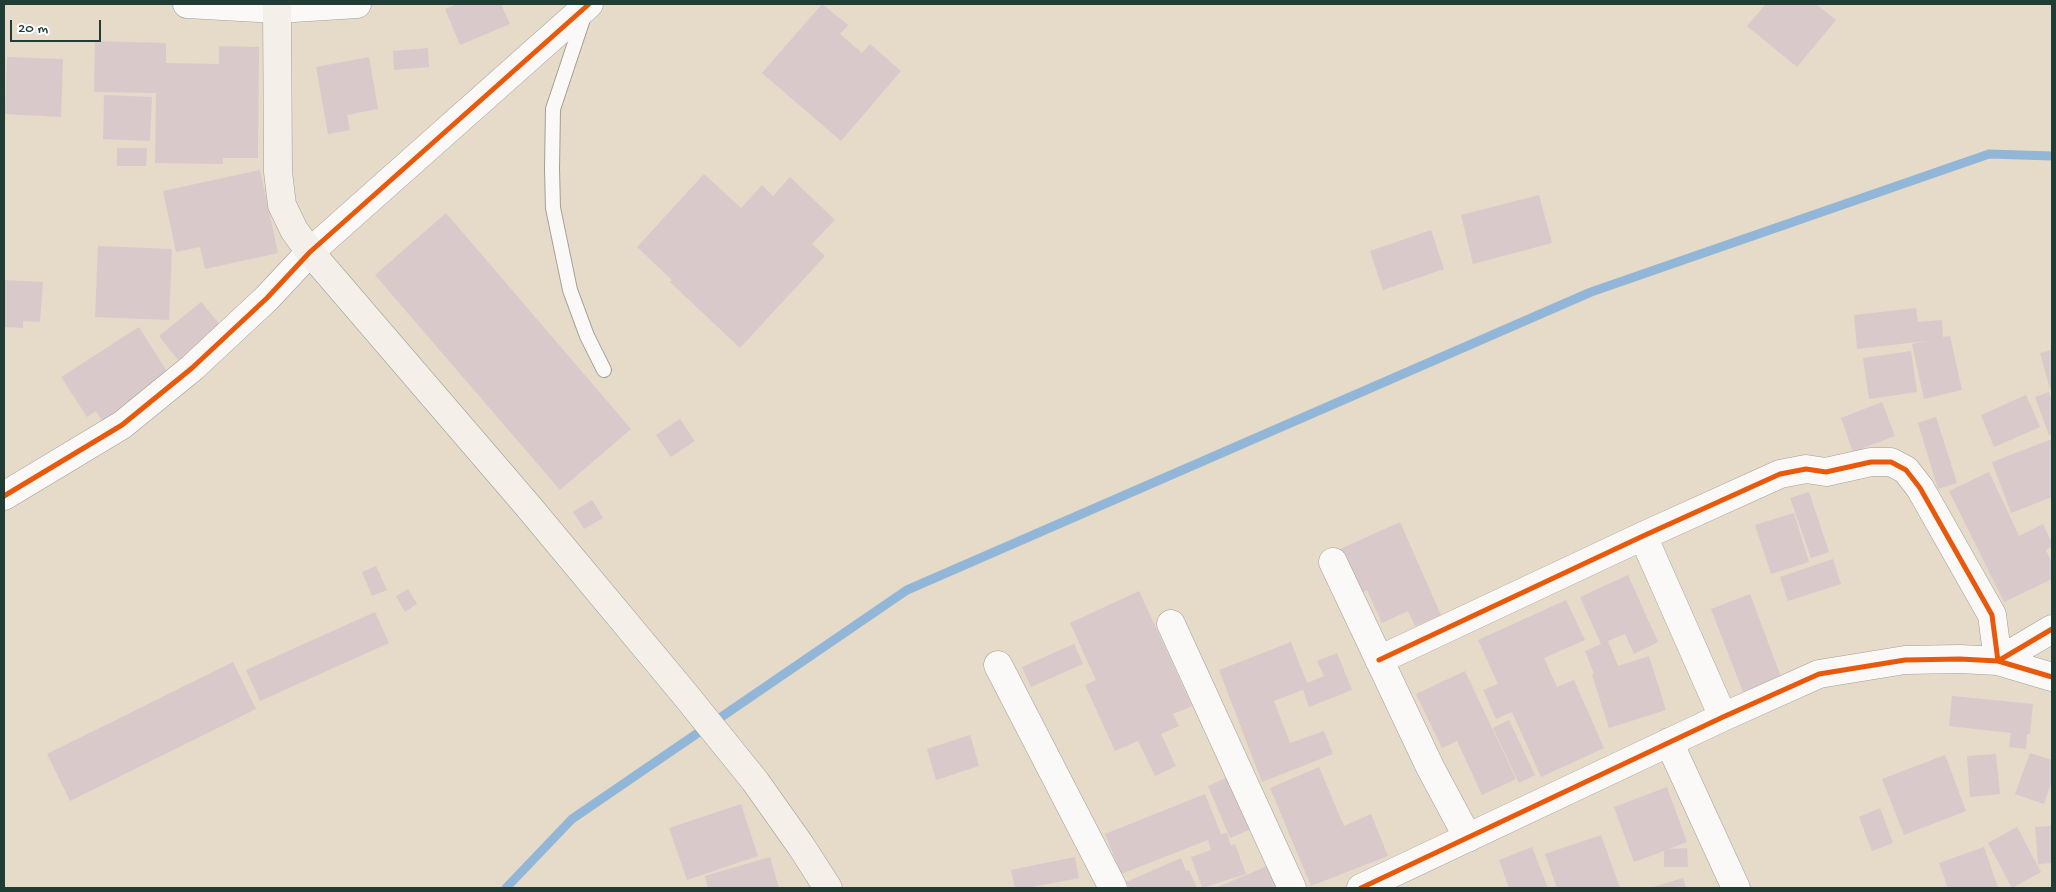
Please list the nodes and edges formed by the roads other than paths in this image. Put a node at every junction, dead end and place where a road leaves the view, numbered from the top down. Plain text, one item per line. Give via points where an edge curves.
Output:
1 (187, 4) edge
2 (357, 4) edge
3 (588, 5) edge
4 (277, 6) edge
5 (310, 252) junction
6 (604, 370) dead end
7 (4, 496) edge
8 (1643, 536) junction
9 (1332, 562) dead end
10 (1171, 624) dead end
11 (2052, 629) edge
12 (1379, 660) junction
13 (1998, 661) junction
14 (998, 665) dead end
15 (2052, 677) edge
16 (1723, 717) junction
17 (1669, 742) junction
18 (1468, 838) junction
19 (828, 888) edge
20 (1113, 888) edge
21 (1292, 888) edge
22 (1361, 888) edge
23 (1736, 888) edge

1 - 4 street
2 - 4 street
3 - 5 street
3 - 6 lane via 553,109 552,169 554,208 570,290
4 - 5 main road via 278,172 282,205
5 - 7 street via 267,298 192,368 122,425
5 - 19 main road via 683,692 754,781
8 - 12 street
8 - 13 street via 1780,474 1806,469 1826,472 1871,462 1891,462 1906,470 1920,488 1992,615
8 - 16 street
9 - 12 street
10 - 21 street
11 - 13 street
12 - 18 street
13 - 15 street
13 - 16 street via 1905,660 1819,674
14 - 20 street
16 - 17 street
17 - 18 street
17 - 23 street
18 - 22 street

